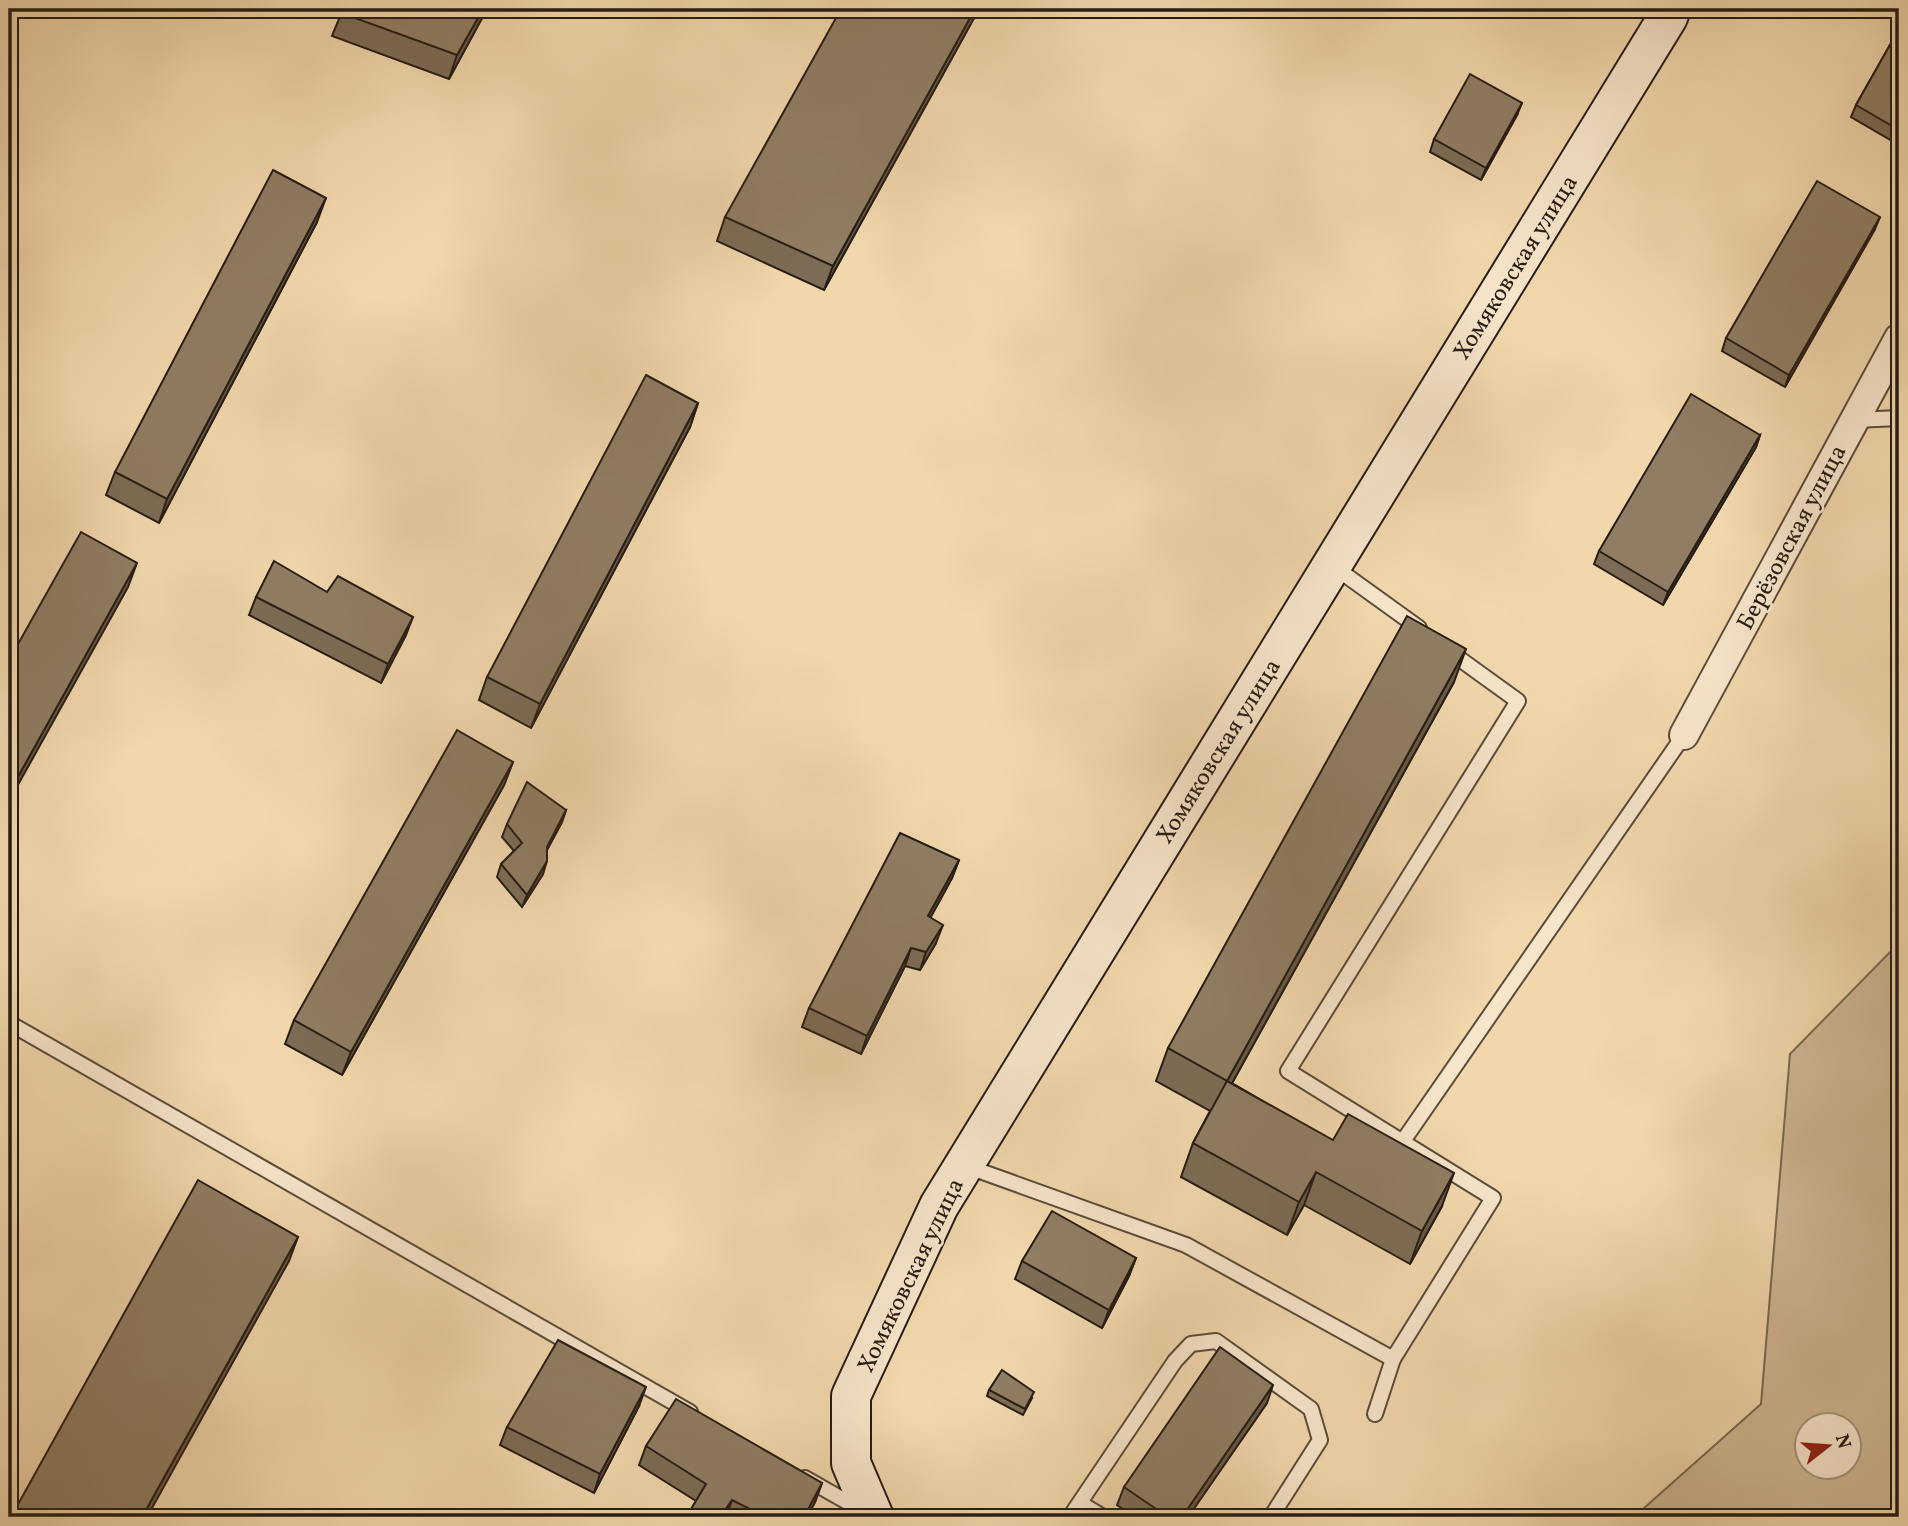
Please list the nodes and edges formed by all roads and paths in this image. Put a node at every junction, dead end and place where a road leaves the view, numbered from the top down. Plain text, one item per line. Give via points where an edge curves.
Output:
1 (1671, 9) edge
2 (1899, 341) edge
3 (1899, 418) edge
4 (1855, 420) junction
5 (1332, 565) junction
6 (1684, 735) joint
7 (9, 1023) edge
8 (1403, 1141) junction
9 (964, 1165) junction
10 (1393, 1359) junction
11 (1375, 1413) dead end
12 (706, 1421) edge
13 (790, 1469) edge
14 (1080, 1503) junction
15 (874, 1517) edge
16 (1070, 1517) edge
17 (1103, 1517) edge
18 (1271, 1517) edge

1 - 5 street, Хомяковская улица
2 - 4 street, Берёзовская улица
3 - 4 lane
4 - 6 street, Берёзовская улица
5 - 8 lane via 1518,701 1288,1071
5 - 9 street, Хомяковская улица
6 - 8 lane
7 - 12 lane
8 - 10 lane via 1493,1198
9 - 10 lane via 1186,1245
9 - 15 street, Хомяковская улица via 939,1206 851,1396 850,1463
10 - 11 lane
13 - 15 lane
14 - 16 lane
14 - 17 lane
14 - 18 lane via 1175,1362 1191,1344 1216,1341 1311,1409 1320,1440

